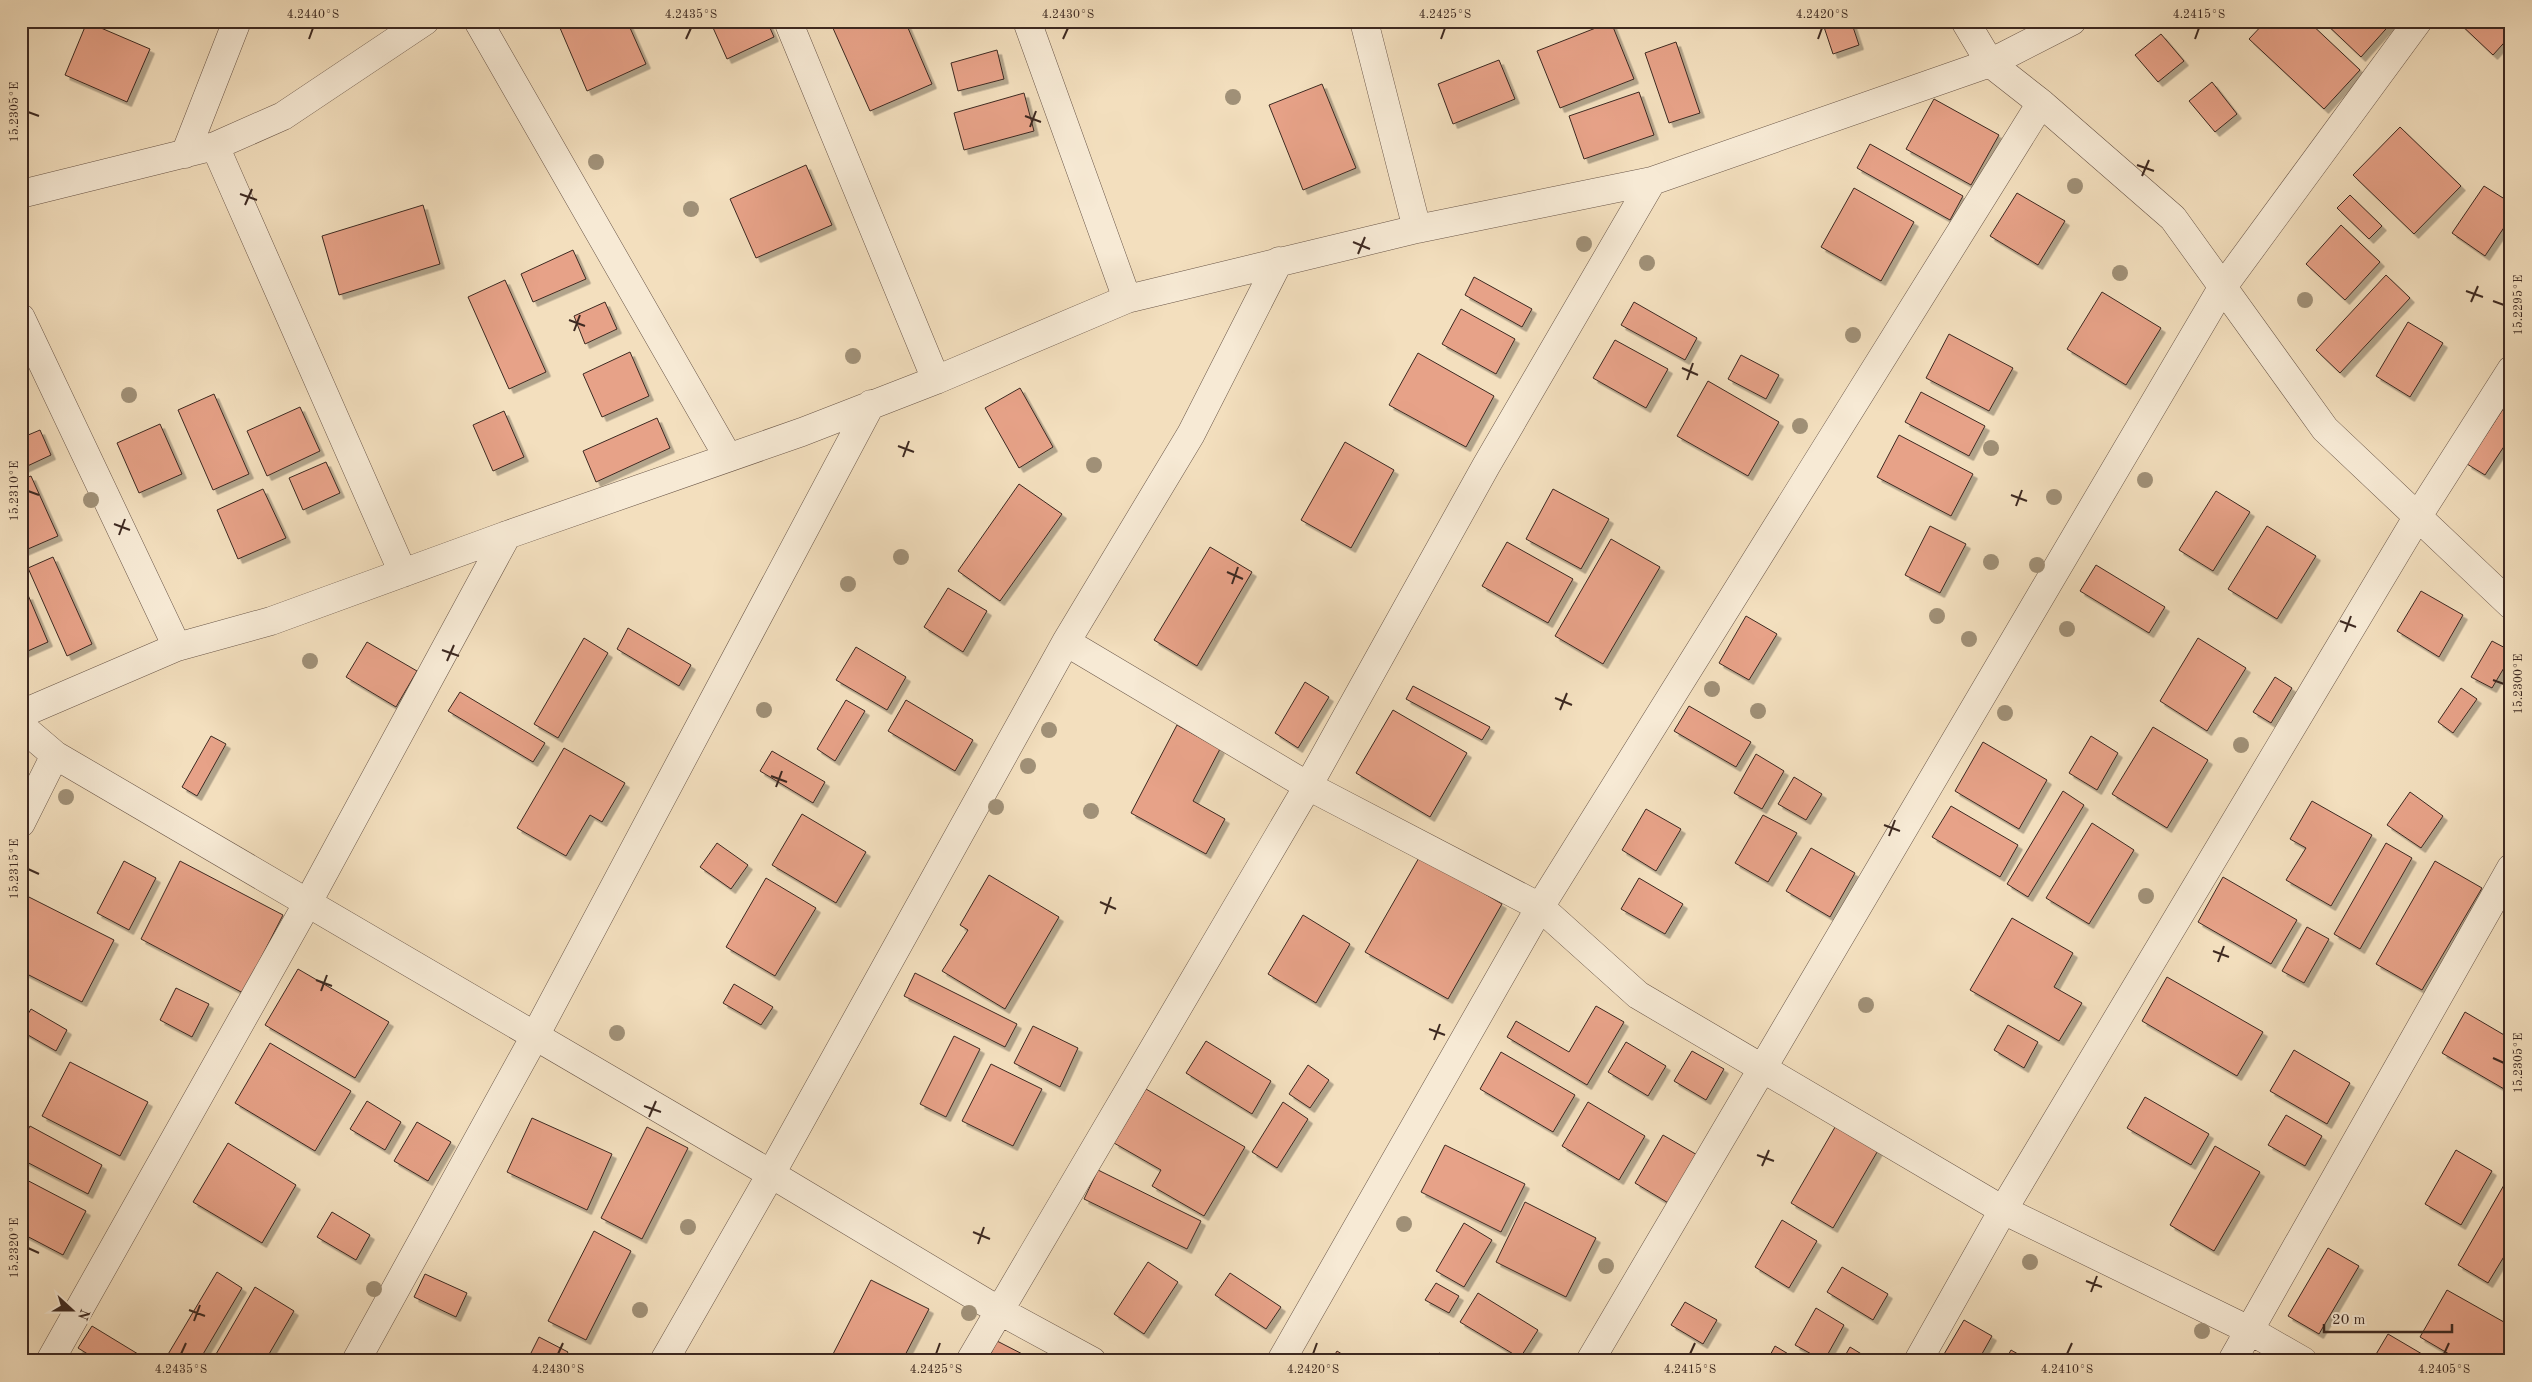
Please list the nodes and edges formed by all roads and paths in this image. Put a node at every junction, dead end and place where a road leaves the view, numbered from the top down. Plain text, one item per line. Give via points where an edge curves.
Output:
1 (237, 21) edge
2 (425, 21) edge
3 (478, 21) edge
4 (788, 21) edge
5 (1027, 21) edge
6 (1364, 21) edge
7 (1965, 21) edge
8 (2072, 21) edge
9 (2418, 21) edge
10 (1990, 63) junction
11 (2041, 103) junction
12 (215, 146) junction
13 (185, 154) junction
14 (1652, 181) junction
15 (21, 194) edge
16 (1417, 229) junction
17 (1279, 261) junction
18 (2222, 288) junction
19 (1128, 299) junction
20 (21, 318) edge
21 (2511, 370) edge
22 (936, 380) junction
23 (871, 404) junction
24 (728, 457) junction
25 (2418, 516) junction
26 (507, 535) junction
27 (403, 573) junction
28 (2511, 605) edge
29 (1066, 642) junction
30 (177, 648) junction
31 (21, 714) edge
32 (21, 726) edge
33 (55, 755) junction
34 (1308, 786) junction
35 (21, 823) edge
36 (2511, 868) edge
37 (307, 904) junction
38 (1540, 907) junction
39 (535, 1036) junction
40 (1763, 1069) junction
41 (771, 1174) junction
42 (2003, 1210) junction
43 (998, 1310) junction
44 (2249, 1330) junction
45 (50, 1361) edge
46 (356, 1361) edge
47 (664, 1361) edge
48 (970, 1361) edge
49 (1092, 1361) edge
50 (1281, 1361) edge
51 (1590, 1361) edge
52 (1918, 1361) edge
53 (2232, 1361) edge
54 (2302, 1361) edge

1 - 13 street
2 - 12 street via 282,116
3 - 24 street
4 - 22 street
5 - 19 street
6 - 16 street
7 - 10 street
8 - 10 street
9 - 18 street
10 - 11 street
10 - 14 street
11 - 18 street via 2173,218
11 - 38 street
12 - 13 street
12 - 27 street
13 - 15 street
14 - 16 street
14 - 34 street via 1486,466
16 - 17 street
17 - 19 street
17 - 29 street via 1191,434
18 - 25 street via 2324,429
18 - 40 street
19 - 22 street
20 - 30 street
21 - 25 street
22 - 23 street
23 - 24 street
23 - 39 street
24 - 26 street
25 - 28 street
25 - 42 street
26 - 27 street
26 - 37 street
27 - 30 street via 271,621
29 - 34 street
29 - 41 street
30 - 31 street
32 - 33 street
33 - 35 street
33 - 37 street
34 - 38 street
34 - 43 street
36 - 44 street
37 - 39 street
37 - 45 street
38 - 40 street via 1638,995
38 - 50 street
39 - 41 street
39 - 46 street
40 - 42 street
40 - 51 street
41 - 43 street
41 - 47 street
42 - 44 street
42 - 52 street
43 - 48 street
43 - 49 street
44 - 53 street
44 - 54 street

